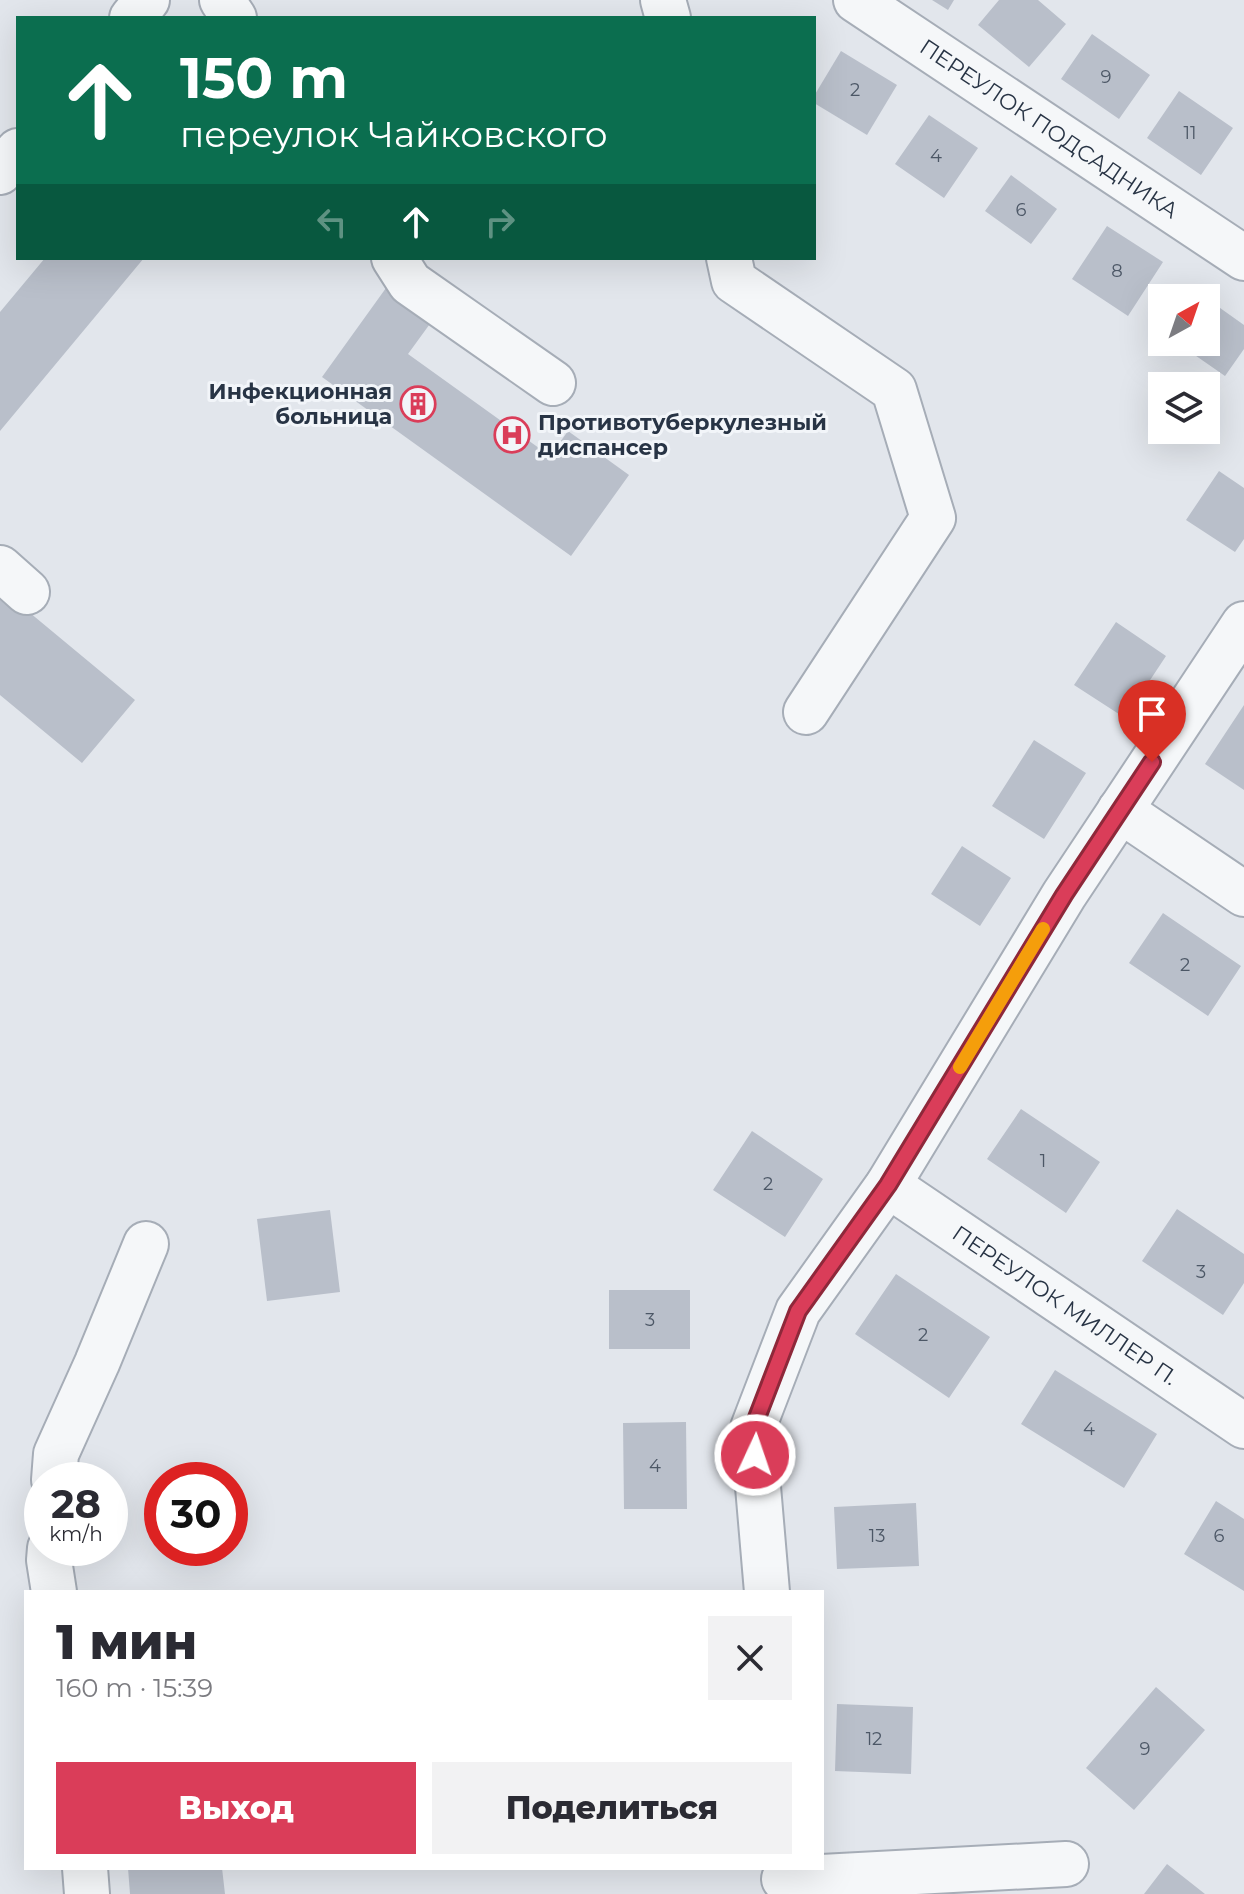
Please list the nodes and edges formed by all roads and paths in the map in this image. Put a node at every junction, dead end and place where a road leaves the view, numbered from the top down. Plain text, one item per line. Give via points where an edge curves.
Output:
1 (147, 0) edge
2 (856, 0) edge
3 (134, 16) edge
4 (16, 153) edge
5 (0, 172) edge
6 (1244, 258) edge
7 (395, 260) edge
8 (729, 260) edge
9 (553, 383) dead end
10 (1241, 637) edge
11 (806, 712) dead end
12 (1120, 810) junction
13 (1244, 894) edge
14 (888, 1185) junction
15 (146, 1244) dead end
16 (1244, 1426) edge
17 (55, 1462) edge
18 (50, 1566) edge
19 (54, 1590) edge
20 (767, 1590) edge
21 (1066, 1864) dead end
22 (85, 1870) edge
23 (784, 1880) edge
24 (87, 1894) edge

1 - 3 street
2 - 6 street, ПЕРЕУЛОК ПОДСАДНИКА
4 - 5 street
7 - 9 street via 410,283
8 - 11 street via 734,281 894,390 933,518
10 - 12 street
12 - 13 street
12 - 14 street
14 - 16 street, ПЕРЕУЛОК МИЛЛЕР П.
14 - 20 street via 798,1311 753,1428
15 - 17 street
18 - 19 street
21 - 23 street
22 - 24 street

